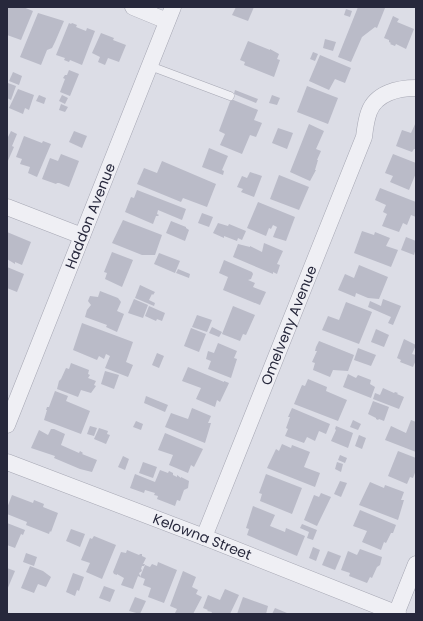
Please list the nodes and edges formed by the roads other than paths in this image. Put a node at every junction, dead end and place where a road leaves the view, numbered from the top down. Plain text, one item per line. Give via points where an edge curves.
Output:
1 (133, 7) edge
2 (170, 14) edge
3 (150, 66) junction
4 (416, 88) edge
5 (230, 96) dead end
6 (7, 207) edge
7 (82, 236) junction
8 (7, 425) edge
9 (7, 462) edge
10 (204, 536) junction
11 (416, 564) edge
12 (397, 614) edge

1 - 2 street
2 - 3 street, Haddon Avenue
3 - 5 lane
3 - 7 street, Haddon Avenue
4 - 10 street, Omelveny Avenue via 389,92 376,100 369,112 364,137
6 - 7 street
7 - 8 street, Haddon Avenue
9 - 10 street, Kelowna Street
10 - 12 street, Kelowna Street
11 - 12 street

